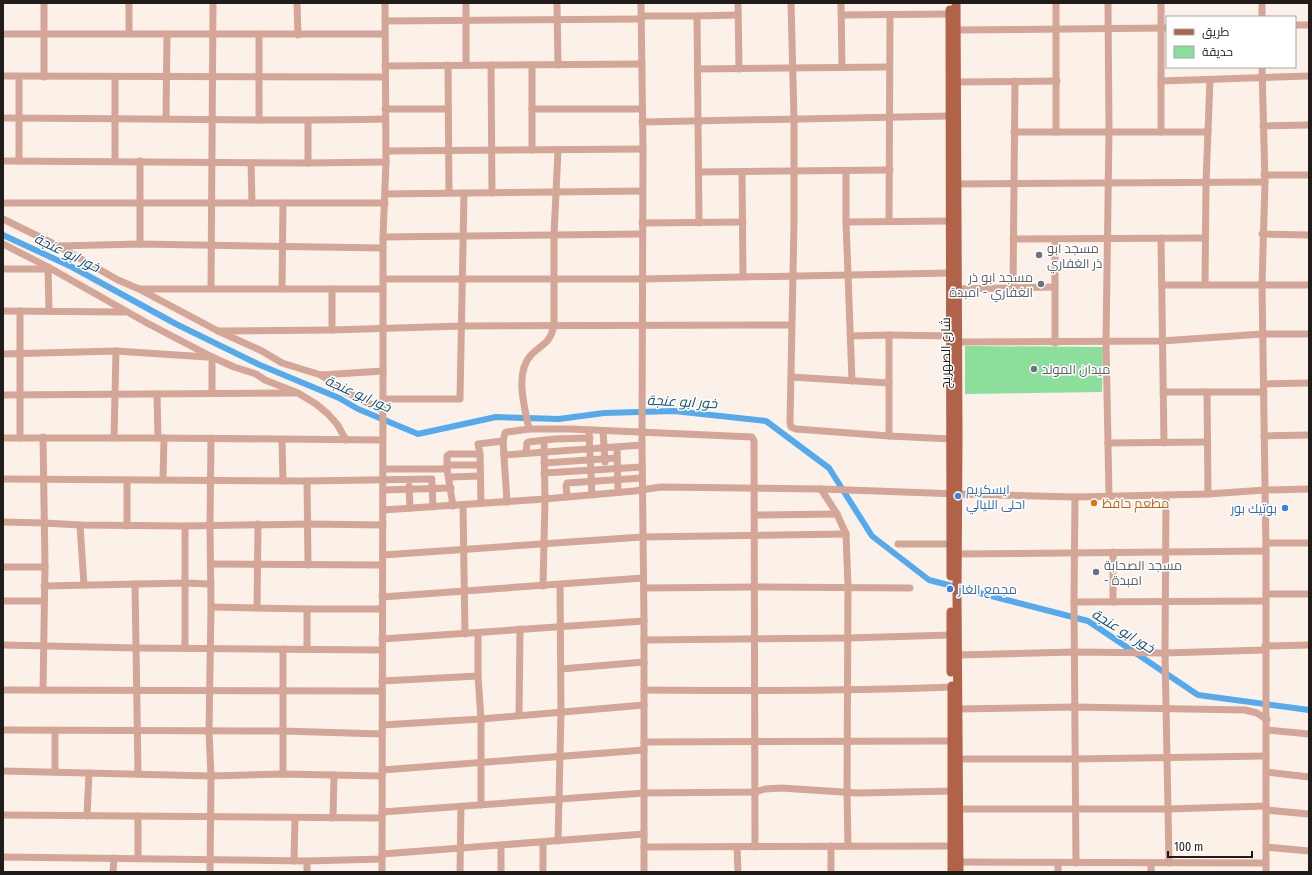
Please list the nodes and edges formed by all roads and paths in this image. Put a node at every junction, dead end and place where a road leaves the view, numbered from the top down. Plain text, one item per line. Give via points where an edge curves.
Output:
1 (44, 3) edge
2 (129, 3) edge
3 (213, 3) edge
4 (298, 3) edge
5 (385, 3) edge
6 (466, 3) edge
7 (557, 3) edge
8 (641, 3) edge
9 (738, 3) edge
10 (791, 3) edge
11 (841, 3) edge
12 (950, 3) edge
13 (956, 3) edge
14 (1056, 3) edge
15 (1108, 3) edge
16 (1160, 3) edge
17 (1262, 3) edge
18 (890, 14) junction
19 (950, 14) junction
20 (738, 15) junction
21 (841, 15) junction
22 (698, 16) junction
23 (1262, 16) edge
24 (641, 17) junction
25 (557, 20) junction
26 (385, 21) junction
27 (466, 21) junction
28 (1296, 25) edge
29 (1309, 25) edge
30 (1109, 28) junction
31 (1164, 28) edge
32 (1056, 29) junction
33 (956, 30) junction
34 (3, 34) edge
35 (43, 34) junction
36 (129, 34) junction
37 (384, 34) junction
38 (167, 35) junction
39 (213, 35) junction
40 (259, 35) junction
41 (298, 35) junction
42 (642, 64) junction
43 (448, 65) junction
44 (466, 65) junction
45 (491, 65) junction
46 (532, 65) junction
47 (558, 65) junction
48 (385, 66) junction
49 (842, 67) junction
50 (889, 67) junction
51 (792, 68) junction
52 (1262, 68) edge
53 (739, 69) junction
54 (698, 70) junction
55 (3, 76) edge
56 (1309, 76) edge
57 (19, 77) junction
58 (44, 77) junction
59 (115, 77) junction
60 (166, 77) junction
61 (385, 77) junction
62 (1262, 77) junction
63 (212, 78) junction
64 (258, 78) junction
65 (1210, 80) junction
66 (1015, 81) junction
67 (1057, 81) junction
68 (1161, 81) junction
69 (956, 82) junction
70 (642, 108) junction
71 (448, 109) junction
72 (532, 109) junction
73 (385, 110) junction
74 (950, 116) junction
75 (889, 117) junction
76 (3, 118) edge
77 (19, 118) junction
78 (115, 118) junction
79 (166, 118) junction
80 (794, 118) junction
81 (385, 119) junction
82 (211, 120) junction
83 (259, 120) junction
84 (699, 120) junction
85 (308, 121) junction
86 (642, 122) junction
87 (1309, 125) edge
88 (1263, 126) junction
89 (1014, 132) junction
90 (1056, 132) junction
91 (1109, 132) junction
92 (1161, 132) junction
93 (1208, 132) junction
94 (642, 149) junction
95 (449, 150) junction
96 (492, 150) junction
97 (532, 150) junction
98 (558, 150) junction
99 (386, 151) junction
100 (3, 160) edge
101 (19, 161) junction
102 (115, 161) junction
103 (140, 161) junction
104 (212, 162) junction
105 (386, 162) junction
106 (252, 163) junction
107 (308, 163) junction
108 (890, 170) junction
109 (793, 171) junction
110 (846, 171) junction
111 (699, 172) junction
112 (742, 172) junction
113 (1309, 175) edge
114 (1265, 179) junction
115 (1206, 182) junction
116 (1109, 183) junction
117 (957, 184) junction
118 (1014, 184) junction
119 (642, 191) junction
120 (449, 193) junction
121 (464, 193) junction
122 (492, 193) junction
123 (557, 193) junction
124 (385, 194) junction
125 (3, 203) edge
126 (139, 203) junction
127 (212, 203) junction
128 (252, 203) junction
129 (283, 203) junction
130 (385, 203) junction
131 (3, 219) edge
132 (889, 221) junction
133 (950, 221) junction
134 (743, 222) junction
135 (846, 222) junction
136 (642, 223) junction
137 (699, 223) junction
138 (642, 234) junction
139 (1262, 234) junction
140 (554, 235) junction
141 (1309, 235) edge
142 (383, 237) junction
143 (463, 237) junction
144 (1108, 238) junction
145 (1161, 238) junction
146 (1205, 238) junction
147 (1013, 239) junction
148 (1055, 239) junction
149 (3, 244) edge
150 (140, 244) junction
151 (58, 246) junction
152 (212, 246) junction
153 (283, 246) junction
154 (383, 248) junction
155 (48, 268) junction
156 (3, 269) edge
157 (950, 273) junction
158 (848, 275) junction
159 (793, 276) junction
160 (743, 277) junction
161 (463, 278) junction
162 (554, 278) junction
163 (383, 279) junction
164 (642, 279) junction
165 (1162, 285) junction
166 (1205, 285) junction
167 (1262, 285) junction
168 (1309, 285) edge
169 (1055, 287) junction
170 (211, 288) junction
171 (1013, 288) junction
172 (139, 289) junction
173 (282, 289) junction
174 (332, 289) junction
175 (383, 289) junction
176 (957, 289) junction
177 (3, 311) edge
178 (20, 311) junction
179 (49, 311) junction
180 (126, 312) junction
181 (554, 325) junction
182 (791, 325) junction
183 (462, 326) junction
184 (642, 326) junction
185 (383, 328) junction
186 (332, 330) junction
187 (218, 331) junction
188 (1262, 334) junction
189 (1309, 334) edge
190 (888, 335) junction
191 (851, 336) junction
192 (954, 339) junction
193 (1162, 341) junction
194 (1106, 342) junction
195 (1055, 343) junction
196 (116, 351) junction
197 (3, 354) edge
198 (19, 354) junction
199 (212, 357) junction
200 (382, 371) junction
201 (321, 375) junction
202 (791, 378) junction
203 (852, 381) junction
204 (889, 383) junction
205 (1309, 383) edge
206 (1264, 384) junction
207 (1163, 392) junction
208 (1207, 392) junction
209 (1264, 392) junction
210 (212, 393) junction
211 (298, 393) junction
212 (157, 394) junction
213 (3, 395) edge
214 (115, 395) junction
215 (19, 396) junction
216 (382, 399) junction
217 (382, 414) junction
218 (559, 429) junction
219 (529, 430) junction
220 (589, 430) junction
221 (603, 431) junction
222 (642, 433) junction
223 (1309, 435) edge
224 (889, 436) junction
225 (1264, 436) junction
226 (43, 437) junction
227 (3, 438) edge
228 (20, 438) junction
229 (114, 438) junction
230 (161, 438) junction
231 (211, 438) junction
232 (590, 438) junction
233 (563, 439) junction
234 (951, 439) junction
235 (282, 440) junction
236 (346, 440) junction
237 (382, 440) junction
238 (544, 440) junction
239 (503, 441) junction
240 (1207, 442) junction
241 (1164, 443) junction
242 (1108, 444) junction
243 (642, 445) junction
244 (617, 447) junction
245 (604, 448) junction
246 (590, 449) junction
247 (567, 450) junction
248 (543, 452) junction
249 (526, 453) junction
250 (462, 454) junction
251 (480, 454) junction
252 (504, 455) junction
253 (617, 458) junction
254 (605, 459) junction
255 (590, 460) junction
256 (581, 461) junction
257 (567, 462) junction
258 (544, 463) junction
259 (463, 465) junction
260 (480, 465) junction
261 (447, 467) junction
262 (642, 467) junction
263 (618, 468) junction
264 (382, 469) junction
265 (432, 469) junction
266 (606, 469) junction
267 (408, 470) junction
268 (591, 471) junction
269 (570, 472) junction
270 (582, 472) junction
271 (544, 473) junction
272 (463, 476) junction
273 (480, 476) junction
274 (448, 477) junction
275 (642, 478) junction
276 (3, 479) edge
277 (44, 479) junction
278 (163, 479) junction
279 (432, 479) junction
280 (127, 480) junction
281 (211, 480) junction
282 (409, 480) junction
283 (618, 480) junction
284 (283, 481) junction
285 (307, 481) junction
286 (382, 481) junction
287 (582, 482) junction
288 (591, 482) junction
289 (573, 483) junction
290 (754, 487) junction
291 (432, 488) junction
292 (451, 488) junction
293 (821, 489) junction
294 (1309, 489) edge
295 (382, 490) junction
296 (409, 490) junction
297 (642, 490) junction
298 (1265, 490) junction
299 (618, 492) junction
300 (954, 494) junction
301 (1208, 494) junction
302 (592, 495) junction
303 (1166, 495) junction
304 (1109, 496) junction
305 (566, 497) junction
306 (1075, 497) junction
307 (545, 499) junction
308 (507, 502) junction
309 (481, 504) junction
310 (463, 505) junction
311 (453, 506) junction
312 (433, 507) junction
313 (410, 508) junction
314 (383, 510) junction
315 (838, 514) junction
316 (755, 515) junction
317 (3, 522) edge
318 (44, 523) junction
319 (258, 524) junction
320 (308, 524) junction
321 (80, 525) junction
322 (210, 525) junction
323 (383, 525) junction
324 (127, 526) junction
325 (185, 526) junction
326 (846, 534) junction
327 (755, 536) junction
328 (642, 537) junction
329 (1309, 543) edge
330 (544, 544) junction
331 (898, 544) dead end
332 (951, 544) junction
333 (1266, 547) junction
334 (464, 549) junction
335 (1167, 551) junction
336 (1074, 552) junction
337 (1113, 552) junction
338 (957, 554) junction
339 (383, 555) junction
340 (211, 564) junction
341 (258, 565) junction
342 (308, 565) junction
343 (382, 565) junction
344 (3, 567) edge
345 (45, 567) junction
346 (643, 578) junction
347 (954, 582) junction
348 (185, 583) junction
349 (135, 584) junction
350 (211, 584) junction
351 (560, 584) junction
352 (84, 585) junction
353 (44, 586) junction
354 (543, 586) junction
355 (755, 587) junction
356 (848, 587) junction
357 (644, 588) junction
358 (910, 588) dead end
359 (464, 592) junction
360 (954, 594) junction
361 (1309, 594) edge
362 (382, 597) junction
363 (1266, 597) junction
364 (44, 601) junction
365 (3, 602) edge
366 (1074, 602) junction
367 (1113, 602) junction
368 (1166, 602) junction
369 (211, 607) junction
370 (257, 608) junction
371 (382, 609) junction
372 (306, 610) junction
373 (644, 621) junction
374 (560, 626) junction
375 (520, 629) junction
376 (478, 633) junction
377 (465, 634) junction
378 (951, 635) junction
379 (756, 638) junction
380 (848, 638) junction
381 (382, 639) junction
382 (644, 640) junction
383 (3, 645) edge
384 (44, 645) junction
385 (1309, 645) edge
386 (136, 648) junction
387 (185, 648) junction
388 (210, 648) junction
389 (1265, 648) junction
390 (283, 649) junction
391 (307, 649) junction
392 (382, 650) junction
393 (1074, 652) junction
394 (1165, 653) junction
395 (958, 655) junction
396 (644, 662) junction
397 (561, 670) junction
398 (478, 676) junction
399 (382, 682) junction
400 (952, 687) junction
401 (3, 690) edge
402 (43, 690) junction
403 (136, 690) junction
404 (210, 690) junction
405 (644, 690) junction
406 (848, 690) junction
407 (282, 691) junction
408 (382, 691) junction
409 (756, 691) junction
410 (644, 705) junction
411 (1074, 707) junction
412 (1166, 708) junction
413 (958, 709) junction
414 (561, 712) junction
415 (519, 715) junction
416 (1267, 718) junction
417 (481, 719) junction
418 (382, 725) junction
419 (3, 730) edge
420 (137, 730) junction
421 (1267, 730) junction
422 (56, 731) junction
423 (209, 731) junction
424 (282, 731) junction
425 (382, 734) junction
426 (1309, 734) edge
427 (952, 741) junction
428 (644, 742) junction
429 (756, 742) junction
430 (847, 742) junction
431 (644, 750) junction
432 (1266, 756) junction
433 (561, 757) junction
434 (1167, 758) junction
435 (959, 759) junction
436 (1075, 759) junction
437 (481, 762) junction
438 (3, 771) edge
439 (55, 772) junction
440 (89, 772) junction
441 (1266, 772) junction
442 (138, 773) junction
443 (382, 773) junction
444 (283, 774) junction
445 (334, 775) junction
446 (211, 776) junction
447 (1309, 777) edge
448 (952, 791) junction
449 (755, 792) junction
450 (847, 792) junction
451 (644, 793) junction
452 (560, 800) junction
453 (481, 805) junction
454 (461, 807) junction
455 (1168, 808) junction
456 (1266, 808) junction
457 (959, 809) junction
458 (1075, 809) junction
459 (1309, 814) edge
460 (3, 815) edge
461 (382, 815) junction
462 (88, 816) junction
463 (138, 816) junction
464 (210, 817) junction
465 (295, 818) junction
466 (333, 818) junction
467 (644, 834) junction
468 (558, 841) junction
469 (543, 843) junction
470 (501, 845) junction
471 (831, 846) junction
472 (848, 846) junction
473 (953, 846) junction
474 (644, 847) junction
475 (737, 847) junction
476 (755, 847) junction
477 (1266, 847) junction
478 (460, 848) junction
479 (1309, 851) edge
480 (3, 857) edge
481 (382, 857) junction
482 (114, 858) junction
483 (138, 858) junction
484 (210, 859) junction
485 (294, 860) junction
486 (307, 861) junction
487 (959, 862) junction
488 (1058, 863) junction
489 (1076, 863) junction
490 (1151, 863) junction
491 (1266, 863) junction
492 (1169, 864) junction
493 (114, 872) edge
494 (210, 872) edge
495 (307, 872) edge
496 (382, 872) edge
497 (460, 872) edge
498 (501, 872) edge
499 (543, 872) edge
500 (644, 872) edge
501 (738, 872) edge
502 (831, 872) edge
503 (952, 872) edge
504 (959, 872) edge
505 (1058, 872) edge
506 (1152, 872) edge
507 (1266, 872) edge

1 - 35 street
2 - 36 street
3 - 39 street
4 - 41 street
5 - 26 street
6 - 27 street
7 - 25 street
8 - 24 street
9 - 20 street
10 - 51 street
11 - 21 street
12 - 19 main road, شارع الصهريج
13 - 33 main road, شارع الصهريج
14 - 32 street
15 - 30 street
16 - 31 street
17 - 23 street
18 - 19 street
18 - 21 street
18 - 50 street
19 - 74 main road, شارع الصهريج
20 - 22 street
20 - 53 street
21 - 49 street
22 - 24 street
22 - 54 street
24 - 25 street
24 - 42 street
25 - 27 street
25 - 47 street
26 - 27 street
26 - 37 street
27 - 44 street
28 - 29 street
30 - 31 street
30 - 32 street
30 - 91 street
31 - 68 street
32 - 33 street
32 - 67 street
33 - 69 main road, شارع الصهريج
34 - 35 street
35 - 36 street
35 - 58 street
36 - 38 street
37 - 41 street
37 - 48 street
38 - 39 street
38 - 60 street
39 - 40 street
39 - 63 street
40 - 41 street
40 - 64 street
42 - 47 street
42 - 70 street
43 - 44 street
43 - 48 street
43 - 71 street
44 - 45 street
45 - 46 street
45 - 96 street
46 - 47 street
46 - 72 street
48 - 61 street
49 - 50 street
49 - 51 street
50 - 75 street
51 - 53 street
51 - 80 street
52 - 62 street
53 - 54 street
54 - 84 street
55 - 57 street
56 - 62 street
57 - 58 street
57 - 77 street
58 - 59 street
59 - 60 street
59 - 78 street
60 - 63 street
60 - 79 street
61 - 64 street
61 - 73 street
62 - 65 street
62 - 88 street
63 - 64 street
63 - 82 street
64 - 83 street
65 - 68 street
65 - 93 street
66 - 67 street
66 - 69 street
66 - 89 street
67 - 90 street
68 - 92 street
69 - 117 main road, شارع الصهريج
70 - 72 street
70 - 86 street
71 - 73 street
71 - 95 street
72 - 97 street
73 - 81 street
74 - 75 street
74 - 133 main road, شارع الصهريج
75 - 80 street
75 - 108 street
76 - 77 street
77 - 78 street
77 - 101 street
78 - 79 street
78 - 102 street
79 - 82 street
80 - 84 street
80 - 109 street
81 - 85 street
81 - 99 street
82 - 83 street
82 - 104 street
83 - 85 street
84 - 86 street
84 - 111 street
85 - 107 street
86 - 94 street
87 - 88 street
88 - 114 street
89 - 90 street
89 - 118 street
90 - 91 street
91 - 92 street
91 - 116 street
92 - 93 street
93 - 115 street
94 - 98 street
94 - 119 street
95 - 96 street
95 - 99 street
95 - 120 street
96 - 97 street
96 - 122 street
97 - 98 street
98 - 123 street
99 - 105 street
100 - 101 street
101 - 102 street
102 - 103 street
103 - 104 street
103 - 126 street
104 - 106 street
104 - 127 street
105 - 107 street
105 - 124 street
106 - 107 street
106 - 128 street
108 - 110 street
108 - 132 street
109 - 110 street
109 - 112 street
109 - 159 street
110 - 135 street
111 - 112 street
111 - 137 street
112 - 134 street
113 - 114 street
114 - 115 street
114 - 139 street
115 - 116 street
115 - 146 street
116 - 118 street
116 - 144 street
117 - 118 street
117 - 176 main road, شارع الصهريج
118 - 147 street
119 - 123 street
119 - 136 street
120 - 121 street
120 - 124 street
121 - 122 street
121 - 143 street
122 - 123 street
123 - 140 street
124 - 130 street
125 - 126 street
126 - 127 street
126 - 150 street
127 - 128 street
127 - 152 street
128 - 129 street
129 - 130 street
129 - 153 street
130 - 142 street
131 - 151 street
132 - 133 street
132 - 135 street
133 - 157 main road, شارع الصهريج
134 - 137 street
134 - 160 street
135 - 158 street
136 - 137 street
136 - 138 street
138 - 140 street
138 - 164 street
139 - 141 street
139 - 167 street
140 - 143 street
140 - 162 street
142 - 143 street
142 - 154 street
143 - 161 street
144 - 145 street
144 - 148 street
144 - 194 street
145 - 146 street
145 - 165 street
146 - 166 street
147 - 148 street
147 - 171 street
148 - 169 street
149 - 155 street
150 - 151 street
150 - 152 street
151 - 172 street
152 - 153 street
152 - 170 street
153 - 154 street
153 - 173 street
154 - 163 street
155 - 156 street
155 - 179 street
155 - 180 street
157 - 158 street
157 - 192 main road, شارع الصهريج
158 - 159 street
158 - 191 street
159 - 160 street
159 - 182 street
160 - 164 street
161 - 162 street
161 - 163 street
161 - 183 street
162 - 164 street
162 - 181 street
163 - 175 street
164 - 184 street
165 - 166 street
165 - 193 street
166 - 167 street
167 - 168 street
167 - 188 street
169 - 171 street
169 - 195 street
170 - 172 street
170 - 173 street
171 - 176 street
172 - 187 street
173 - 174 street
174 - 175 street
174 - 186 street
175 - 185 street
176 - 192 main road, شارع الصهريج
177 - 178 street
178 - 179 street
178 - 198 street
179 - 180 street
180 - 199 street
181 - 183 street
181 - 184 street
181 - 219 street via 550,338 526,360 523,367 522,386
182 - 184 street
182 - 202 street
183 - 185 street
183 - 216 street via 460,398
184 - 222 street
185 - 186 street
185 - 200 street
186 - 187 street
187 - 201 street via 282,363
188 - 189 street
188 - 193 street
188 - 206 street
190 - 191 street
190 - 192 street
190 - 204 street
191 - 203 street
192 - 195 street
192 - 234 main road, شارع الصهريج
192 - 300 main road, شارع الصهريج
193 - 194 street
193 - 207 street
194 - 195 street
194 - 242 street
196 - 198 street
196 - 199 street
196 - 214 street
197 - 198 street
198 - 215 street
199 - 210 street
199 - 211 street
200 - 201 street
200 - 216 street
201 - 217 street
202 - 203 street
202 - 224 street via 791,427
203 - 204 street
204 - 224 street
205 - 206 street
206 - 209 street
207 - 208 street
207 - 241 street
208 - 209 street
208 - 240 street
209 - 225 street
210 - 211 street
210 - 212 street
211 - 236 street via 328,414
212 - 214 street
212 - 230 street
213 - 215 street
214 - 215 street
214 - 229 street
215 - 228 street
216 - 217 street
217 - 237 street
218 - 219 street
218 - 220 street
218 - 233 street
219 - 239 street via 507,432
220 - 221 street
220 - 232 street
221 - 222 street
221 - 245 street
222 - 243 street
222 - 290 street via 752,437
223 - 225 street
224 - 234 street
225 - 298 street
226 - 228 street
226 - 229 street
226 - 277 street
227 - 228 street
229 - 230 street
230 - 231 street
230 - 278 street
231 - 235 street
231 - 281 street
232 - 233 street
232 - 246 street
233 - 238 street
233 - 247 street
234 - 300 main road, شارع الصهريج
235 - 236 street
235 - 284 street
236 - 237 street
237 - 264 street
238 - 248 street
238 - 249 street via 528,442
239 - 251 street via 478,444
239 - 252 street
240 - 241 street
240 - 301 street
241 - 242 street
242 - 304 street
243 - 244 street
243 - 262 street
244 - 245 street
244 - 253 street
245 - 246 street
245 - 254 street
246 - 247 street
246 - 255 street
247 - 248 street
247 - 257 street
248 - 249 street
248 - 258 street
249 - 252 street
250 - 251 street
250 - 259 street
250 - 261 street via 448,455
251 - 260 street
252 - 308 street
253 - 254 street
253 - 263 street
254 - 255 street
254 - 266 street
255 - 256 street
255 - 268 street
256 - 257 street
256 - 270 street
257 - 258 street
257 - 269 street
258 - 271 street
259 - 260 street
259 - 261 street
259 - 272 street
260 - 273 street
261 - 265 street
261 - 274 street
262 - 263 street
262 - 275 street
263 - 266 street
263 - 283 street
264 - 267 street
264 - 286 street
265 - 267 street
265 - 279 street
266 - 268 street
267 - 282 street
268 - 270 street
268 - 288 street
269 - 270 street
269 - 271 street
269 - 289 street
270 - 287 street
271 - 307 street
272 - 273 street
272 - 274 street
273 - 309 street
274 - 292 street
275 - 283 street
275 - 297 street
276 - 277 street
277 - 280 street
277 - 318 street
278 - 280 street
278 - 281 street
279 - 282 street
279 - 291 street
280 - 324 street
281 - 284 street
281 - 322 street
282 - 286 street
282 - 296 street
283 - 288 street
283 - 299 street
284 - 285 street
285 - 286 street
285 - 320 street
286 - 295 street
287 - 288 street
287 - 289 street
288 - 302 street
289 - 305 street via 566,484
290 - 293 street
290 - 297 street via 661,487
290 - 316 street
291 - 292 street
291 - 296 street
291 - 312 street
292 - 311 street
293 - 300 street
293 - 315 street
294 - 298 street
295 - 296 street
295 - 314 street
296 - 313 street
297 - 299 street
297 - 328 street
298 - 301 street
298 - 333 street
299 - 302 street
300 - 306 street
300 - 332 main road, شارع الصهريج
300 - 338 main road, شارع الصهريج
301 - 303 street
302 - 305 street
303 - 304 street
303 - 335 street
304 - 306 street
305 - 307 street
306 - 336 street
307 - 308 street
307 - 330 street
308 - 309 street
309 - 310 street
310 - 311 street
310 - 334 street
311 - 312 street
312 - 313 street
313 - 314 street
314 - 323 street
315 - 316 street
315 - 326 street
316 - 327 street
317 - 318 street
318 - 321 street
318 - 345 street
319 - 320 street
319 - 322 street
319 - 341 street
320 - 323 street
320 - 342 street
321 - 324 street
321 - 352 street
322 - 325 street
322 - 340 street
323 - 339 street
324 - 325 street
325 - 348 street
326 - 327 street
326 - 356 street
327 - 328 street
327 - 355 street
328 - 330 street
328 - 346 street
329 - 333 street
330 - 334 street
330 - 354 street
331 - 332 street
332 - 347 main road, شارع الصهريج
333 - 335 street
333 - 363 street
334 - 339 street
334 - 359 street
335 - 337 street
335 - 368 street
336 - 337 street
336 - 338 street
336 - 366 street
337 - 367 street
338 - 347 main road, شارع الصهريج
339 - 343 street
340 - 341 street
340 - 350 street
341 - 342 street
341 - 370 street
342 - 343 street
343 - 362 street
344 - 345 street
345 - 353 street
346 - 351 street
346 - 357 street
347 - 360 main road
348 - 349 street
348 - 350 street
348 - 387 street
349 - 352 street
349 - 386 street
350 - 369 street
351 - 354 street
351 - 374 street
352 - 353 street
353 - 364 street
354 - 359 street
355 - 356 street
355 - 357 street
355 - 379 street
356 - 358 street
356 - 380 street
357 - 373 street
359 - 362 street
359 - 377 street
360 - 378 main road
360 - 395 main road
361 - 363 street
362 - 371 street
363 - 368 street
363 - 389 street
364 - 365 street
364 - 384 street
366 - 367 street
366 - 393 street
367 - 368 street
368 - 394 street
369 - 370 street
369 - 388 street
370 - 372 street
371 - 372 street
371 - 381 street
372 - 391 street
373 - 374 street
373 - 382 street
374 - 375 street
374 - 397 street
375 - 376 street
375 - 415 street
376 - 377 street
376 - 398 street
377 - 381 street
378 - 380 street
378 - 400 main road
379 - 380 street
379 - 382 street
379 - 409 street
380 - 406 street
381 - 392 street
382 - 396 street
383 - 384 street
384 - 386 street
384 - 402 street
385 - 389 street
386 - 387 street
386 - 403 street
387 - 388 street
388 - 390 street
388 - 404 street
389 - 394 street
389 - 416 street
390 - 391 street
390 - 407 street
391 - 392 street
392 - 399 street
393 - 394 street
393 - 395 street
393 - 411 street
394 - 412 street
395 - 413 main road
396 - 397 street
396 - 405 street
397 - 414 street
398 - 399 street
398 - 417 street
399 - 408 street
400 - 406 street
400 - 427 main road
401 - 402 street
402 - 403 street
403 - 404 street
403 - 420 street
404 - 407 street
404 - 423 street
405 - 409 street
405 - 410 street
406 - 409 street
406 - 430 street
407 - 408 street
407 - 424 street
408 - 418 street
409 - 429 street
410 - 414 street
410 - 428 street
411 - 412 street
411 - 413 street
411 - 436 street
412 - 416 street via 1245,710
412 - 434 street
413 - 435 main road
414 - 415 street
414 - 433 street
415 - 417 street
416 - 421 street
417 - 418 street
417 - 437 street
418 - 425 street
419 - 422 street
420 - 422 street
420 - 423 street
420 - 442 street
421 - 426 street
421 - 432 street
422 - 439 street
423 - 424 street
423 - 446 street
424 - 425 street
424 - 444 street
425 - 443 street
427 - 430 street
427 - 448 main road
428 - 429 street
428 - 431 street
429 - 430 street
429 - 449 street
430 - 450 street
431 - 433 street
431 - 451 street
432 - 434 street
432 - 441 street
433 - 437 street
433 - 452 street
434 - 436 street
434 - 455 street
435 - 436 street
435 - 457 main road
436 - 458 street
437 - 443 street
437 - 453 street
438 - 439 street
439 - 440 street
440 - 442 street
440 - 462 street
441 - 447 street
441 - 456 street
442 - 446 street
443 - 445 street
443 - 461 street
444 - 445 street
444 - 446 street
445 - 466 street
446 - 464 street
448 - 450 street
448 - 473 main road
449 - 450 street via 781,788
449 - 451 street
449 - 476 street
450 - 472 street
451 - 452 street
451 - 467 street
452 - 453 street
452 - 468 street
453 - 454 street
454 - 461 street
454 - 478 street
455 - 456 street
455 - 458 street
455 - 492 street
456 - 459 street
456 - 477 street
457 - 458 street
457 - 487 main road
458 - 489 street
460 - 462 street
461 - 466 street
461 - 481 street
462 - 463 street
463 - 464 street
463 - 483 street
464 - 465 street
464 - 484 street
465 - 466 street
465 - 485 street
467 - 468 street
467 - 474 street
468 - 469 street
469 - 470 street
469 - 499 street
470 - 478 street
470 - 498 street
471 - 472 street
471 - 476 street
471 - 502 street
472 - 473 street
473 - 503 main road
474 - 475 street
474 - 500 street
475 - 476 street
475 - 501 street
477 - 479 street
477 - 491 street
478 - 481 street
478 - 497 street
480 - 482 street
481 - 486 street
481 - 496 street
482 - 483 street
482 - 493 street
483 - 484 street
484 - 485 street
484 - 494 street
485 - 486 street
486 - 495 street
487 - 488 street
487 - 504 main road
488 - 489 street
488 - 505 street
489 - 490 street
490 - 492 street
490 - 506 street
491 - 492 street
491 - 507 street

